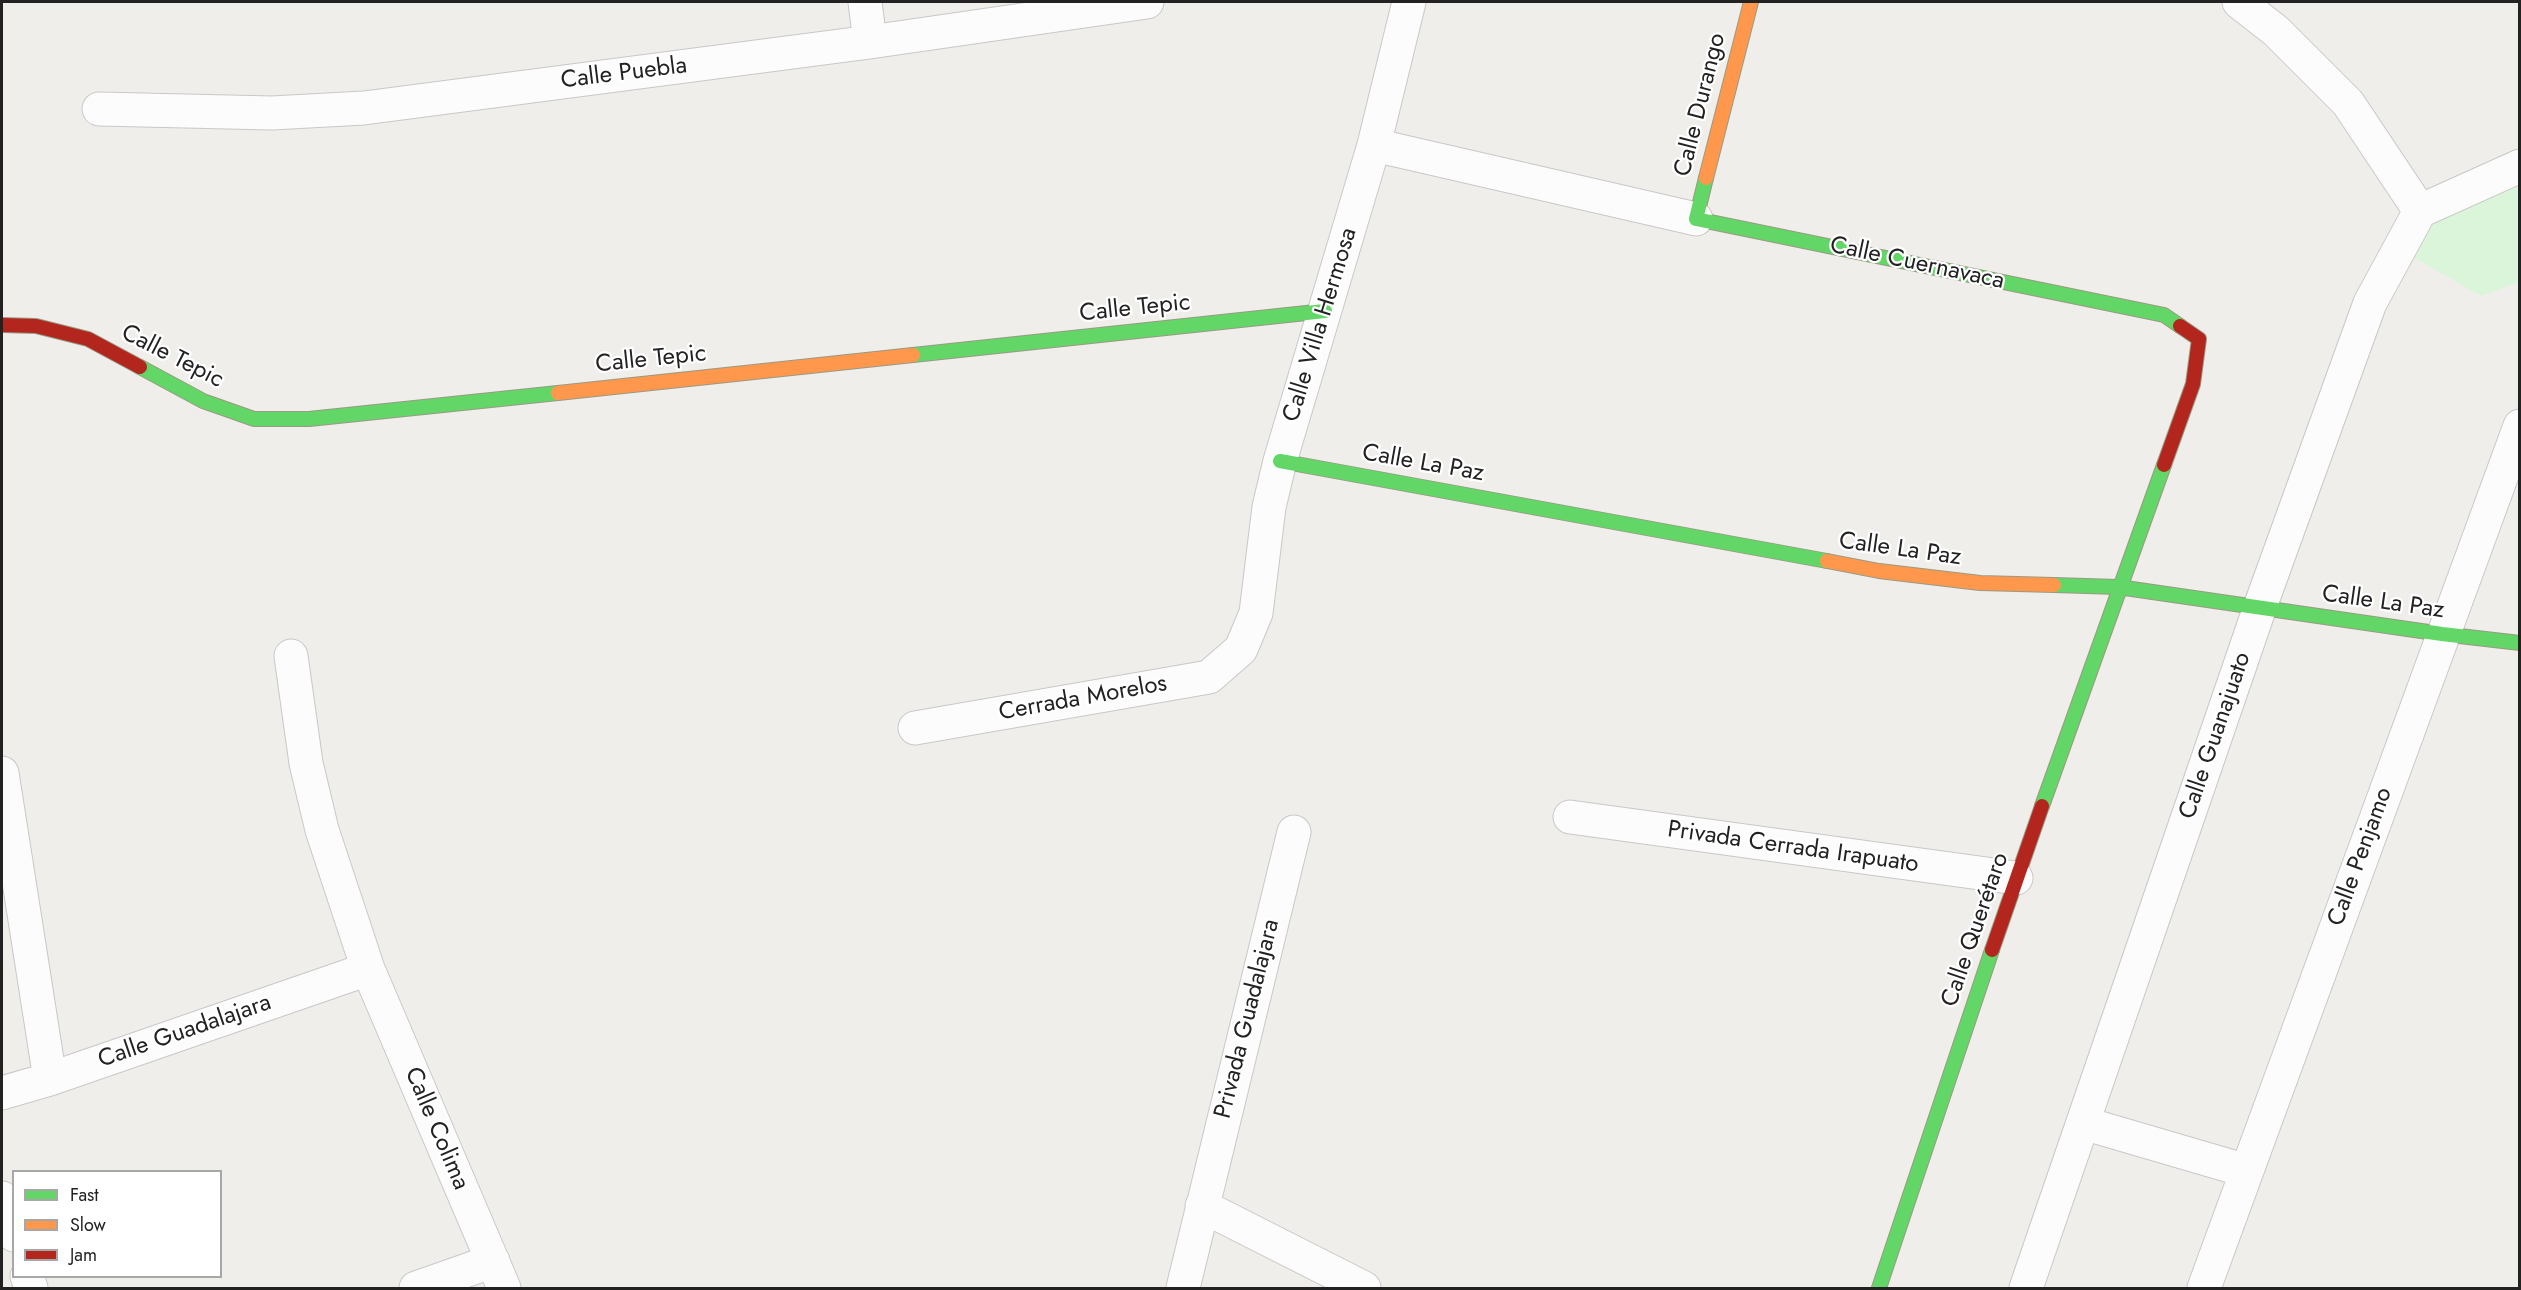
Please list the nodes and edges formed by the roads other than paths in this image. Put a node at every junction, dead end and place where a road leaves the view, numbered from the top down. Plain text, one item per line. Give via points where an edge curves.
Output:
1 (865, 2) edge
2 (1147, 2) edge
3 (1409, 2) edge
4 (1750, 2) edge
5 (2239, 2) edge
6 (870, 42) junction
7 (99, 109) dead end
8 (1374, 145) junction
9 (2520, 166) edge
10 (2420, 211) junction
11 (1696, 219) junction
12 (1325, 311) junction
13 (2, 325) edge
14 (2520, 426) edge
15 (1280, 461) junction
16 (2118, 587) junction
17 (2260, 608) junction
18 (2442, 634) junction
19 (2520, 643) edge
20 (1241, 649) joint
21 (291, 656) dead end
22 (915, 728) dead end
23 (2, 773) edge
24 (1570, 817) dead end
25 (1294, 832) dead end
26 (2016, 878) junction
27 (368, 969) junction
28 (50, 1079) junction
29 (2, 1093) edge
30 (2083, 1123) junction
31 (2247, 1171) junction
32 (2, 1198) edge
33 (1202, 1206) junction
34 (12, 1229) edge
35 (499, 1275) edge
36 (2029, 1279) edge
37 (416, 1288) edge
38 (1183, 1288) edge
39 (1364, 1288) edge
40 (1879, 1288) edge
41 (2204, 1288) edge

1 - 6 street
2 - 6 street, Calle Puebla
3 - 8 street, Calle Villa Hermosa
4 - 11 street, Calle Durango
5 - 10 street via 2276,31 2348,103
6 - 7 street, Calle Puebla via 364,108 272,113
8 - 11 street, Calle Cuernavaca
8 - 12 street, Calle Villa Hermosa
9 - 10 street
10 - 17 street, Calle Guanajuato via 2370,303
11 - 16 street, Calle Cuernavaca via 2164,315 2199,339 2193,384
12 - 13 street, Calle Tepic via 309,420 254,419 203,401 88,339 36,326
12 - 15 street, Calle Villa Hermosa
14 - 18 street, Calle Penjamo
15 - 16 street, Calle La Paz via 1879,572 1980,584
15 - 20 street, Calle Villa Hermosa via 1269,507 1256,613
16 - 17 street, Calle La Paz
16 - 26 street, Calle Querétaro
17 - 18 street, Calle La Paz
17 - 30 street, Calle Guanajuato
18 - 19 street, Calle La Paz
18 - 31 street, Calle Penjamo
20 - 22 street, Cerrada Morelos via 1209,677
21 - 27 street, Calle Colima via 306,763 322,830
23 - 28 street
24 - 26 street, Privada Cerrada Irapuato
25 - 33 street, Privada Guadalajara
26 - 40 street, Calle Querétaro
27 - 28 street, Calle Guadalajara
27 - 35 street, Calle Colima
28 - 29 street, Calle Guadalajara
30 - 31 street
30 - 36 street, Calle Guanajuato
31 - 41 street, Calle Penjamo
32 - 34 street
33 - 38 street
33 - 39 street
35 - 37 street

